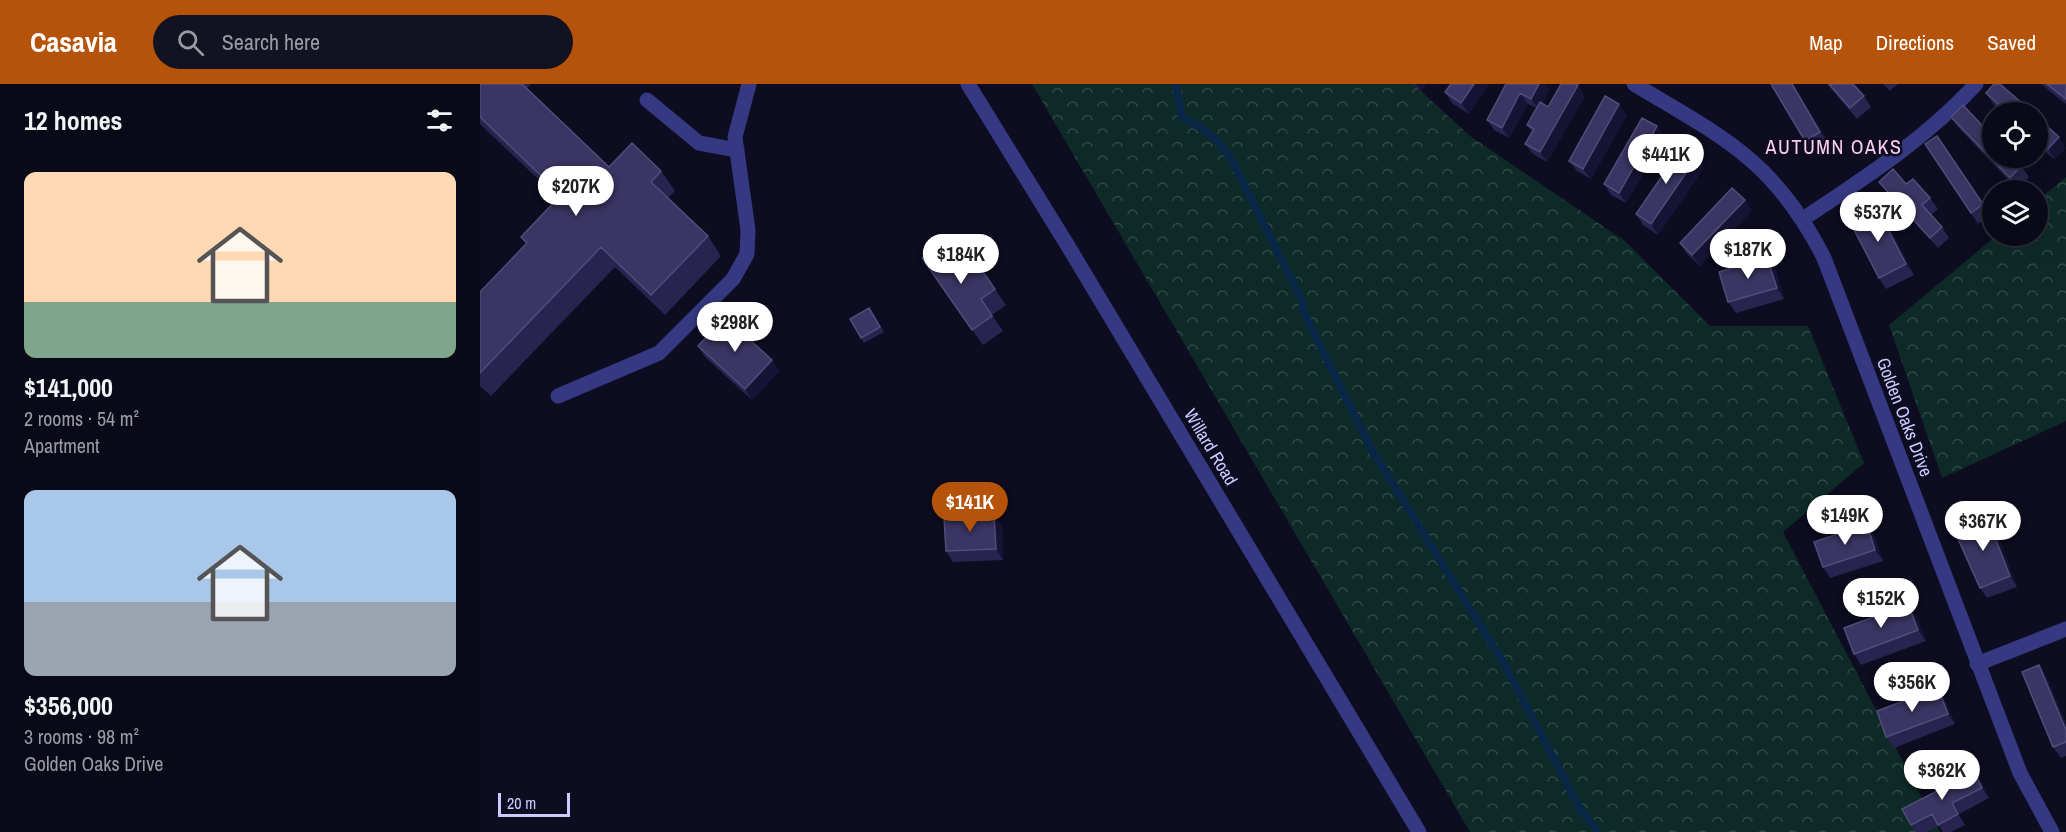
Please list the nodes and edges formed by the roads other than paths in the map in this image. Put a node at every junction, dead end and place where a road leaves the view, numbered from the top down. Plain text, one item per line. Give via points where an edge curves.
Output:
1 (749, 84) edge
2 (968, 84) edge
3 (1634, 84) edge
4 (1976, 84) edge
5 (647, 100) dead end
6 (737, 150) junction
7 (1803, 219) junction
8 (558, 396) dead end
9 (2066, 629) edge
10 (1977, 664) junction
11 (1419, 832) edge
12 (2052, 832) edge

1 - 6 street via 735,137
2 - 11 street, Willard Road
3 - 7 street, Golden Oaks Drive via 1740,148 1774,180
4 - 7 street via 1902,152
5 - 6 street via 699,143
6 - 8 street via 748,230 747,254 733,279 659,353
7 - 10 street, Golden Oaks Drive via 1824,258
9 - 10 street
10 - 12 street, Golden Oaks Drive via 2020,772

